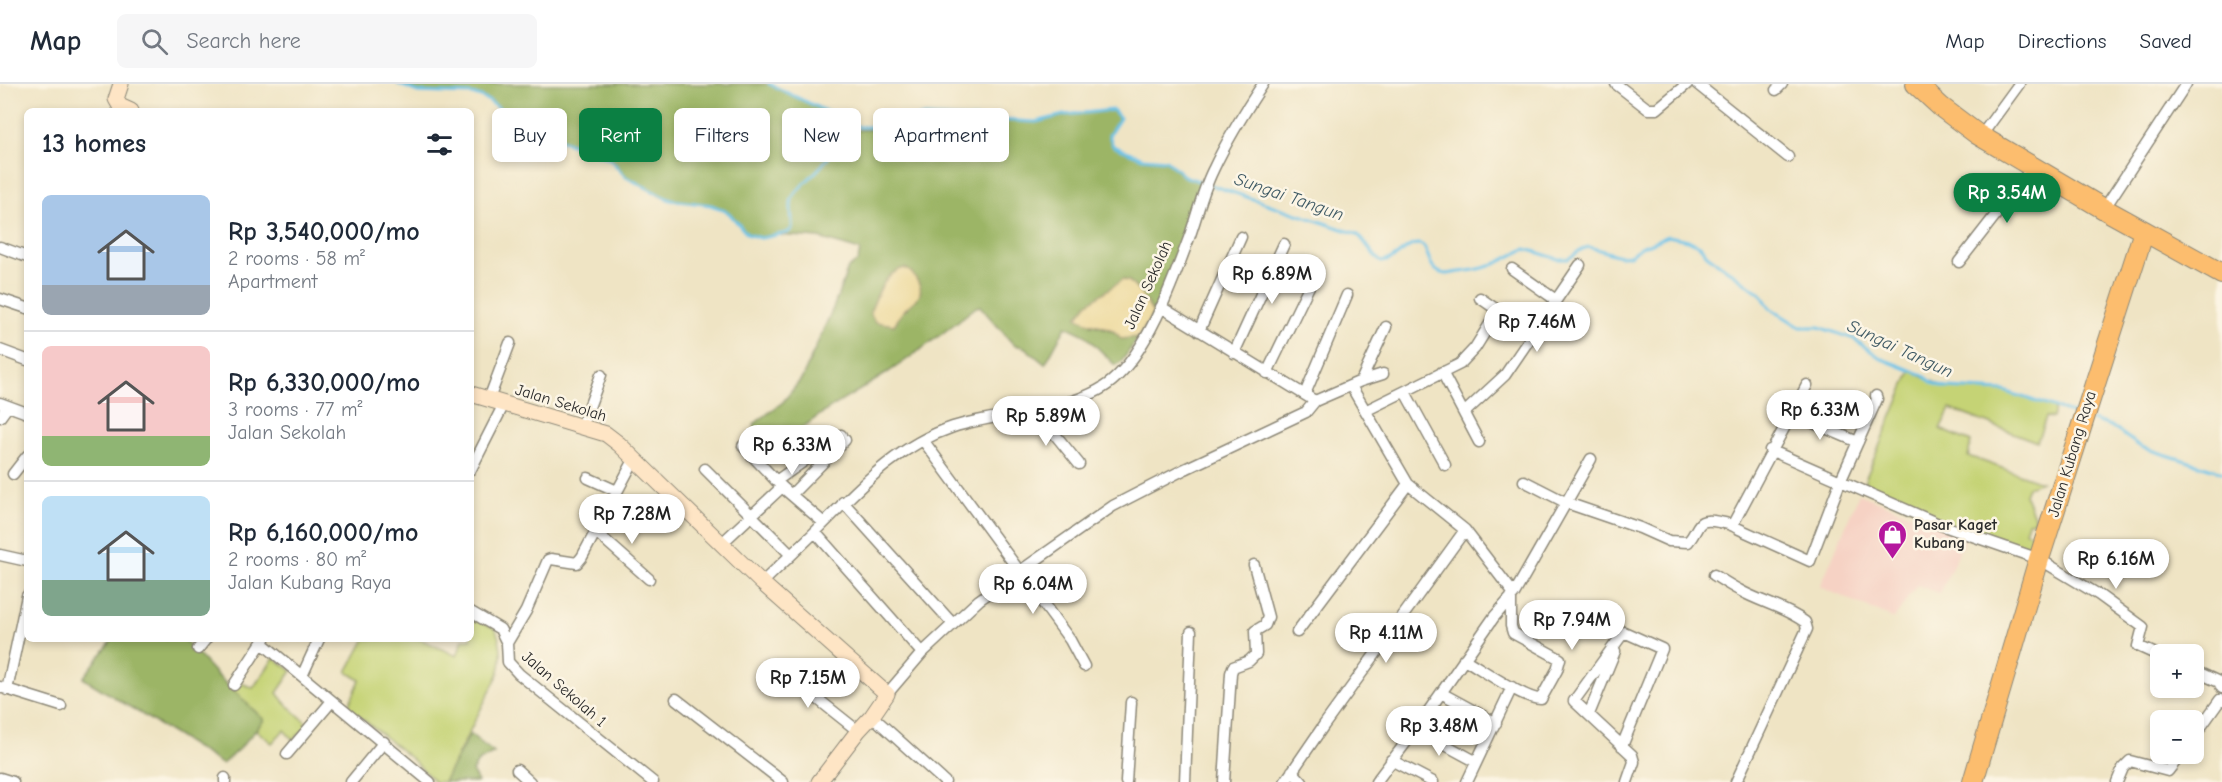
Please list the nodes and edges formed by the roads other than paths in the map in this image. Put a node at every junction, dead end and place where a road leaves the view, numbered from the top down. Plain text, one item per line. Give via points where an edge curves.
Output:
1 (122, 84) edge
2 (1263, 84) edge
3 (1616, 84) edge
4 (1688, 84) edge
5 (1697, 84) edge
6 (1917, 84) edge
7 (2019, 84) edge
8 (2186, 84) edge
9 (124, 108) edge
10 (1980, 136) junction
11 (1788, 157) dead end
12 (2033, 167) junction
13 (2104, 209) junction
14 (2144, 231) junction
15 (1241, 237) dead end
16 (1284, 244) dead end
17 (0, 247) edge
18 (24, 256) edge
19 (1959, 262) dead end
20 (1580, 265) dead end
21 (1512, 269) dead end
22 (1315, 273) dead end
23 (2222, 274) edge
24 (1347, 295) dead end
25 (1480, 298) dead end
26 (0, 299) edge
27 (1556, 300) junction
28 (24, 307) edge
29 (1161, 307) junction
30 (1498, 311) junction
31 (1386, 327) dead end
32 (1199, 331) junction
33 (1533, 334) junction
34 (510, 343) dead end
35 (0, 350) edge
36 (1234, 353) junction
37 (24, 359) edge
38 (1442, 372) junction
39 (1267, 373) junction
40 (1383, 374) dead end
41 (601, 375) dead end
42 (1356, 383) junction
43 (1807, 385) dead end
44 (1405, 392) junction
45 (1305, 394) junction
46 (474, 395) edge
47 (1876, 396) dead end
48 (496, 401) junction
49 (1315, 401) junction
50 (1844, 403) dead end
51 (4, 405) edge
52 (1367, 410) junction
53 (24, 411) edge
54 (1036, 411) junction
55 (1464, 414) junction
56 (1792, 414) junction
57 (0, 417) edge
58 (582, 426) junction
59 (1832, 431) junction
60 (923, 440) junction
61 (1479, 442) dead end
62 (1858, 442) junction
63 (743, 446) dead end
64 (1770, 450) junction
65 (1591, 459) dead end
66 (24, 460) edge
67 (634, 460) junction
68 (474, 462) edge
69 (1079, 464) dead end
70 (1445, 465) dead end
71 (705, 469) dead end
72 (13, 474) dead end
73 (588, 478) dead end
74 (1524, 481) dead end
75 (1840, 482) junction
76 (1407, 483) junction
77 (779, 484) junction
78 (617, 491) junction
79 (792, 494) junction
80 (843, 502) junction
81 (1567, 503) junction
82 (752, 515) junction
83 (824, 523) junction
84 (1734, 525) junction
85 (1465, 530) junction
86 (596, 532) junction
87 (815, 532) junction
88 (722, 544) junction
89 (790, 554) junction
90 (0, 555) edge
91 (2039, 559) junction
92 (24, 560) edge
93 (1254, 565) dead end
94 (1020, 573) junction
95 (1714, 575) dead end
96 (649, 579) dead end
97 (762, 584) junction
98 (1512, 596) junction
99 (24, 608) edge
100 (474, 614) edge
101 (953, 624) junction
102 (1191, 632) dead end
103 (1298, 632) dead end
104 (1624, 632) junction
105 (204, 642) edge
106 (262, 642) edge
107 (264, 642) edge
108 (318, 642) edge
109 (507, 644) junction
110 (198, 649) dead end
111 (2150, 651) edge
112 (922, 654) junction
113 (1464, 659) junction
114 (775, 665) dead end
115 (1084, 666) dead end
116 (2204, 675) edge
117 (303, 676) junction
118 (234, 685) dead end
119 (1512, 687) junction
120 (4, 688) edge
121 (1442, 693) junction
122 (887, 694) junction
123 (2222, 696) edge
124 (676, 699) dead end
125 (332, 700) junction
126 (1131, 702) dead end
127 (61, 706) dead end
128 (1588, 714) junction
129 (872, 716) junction
130 (2204, 722) edge
131 (1496, 723) junction
132 (1416, 729) junction
133 (858, 731) junction
134 (384, 742) junction
135 (1622, 746) junction
136 (288, 753) dead end
137 (1391, 760) junction
138 (1475, 761) junction
139 (2173, 764) edge
140 (517, 770) dead end
141 (1292, 771) junction
142 (351, 782) edge
143 (430, 782) edge
144 (530, 782) edge
145 (653, 782) edge
146 (783, 782) edge
147 (819, 782) edge
148 (945, 782) edge
149 (1126, 782) edge
150 (1185, 782) edge
151 (1224, 782) edge
152 (1285, 782) edge
153 (1302, 782) edge
154 (1376, 782) edge
155 (1433, 782) edge
156 (1467, 782) edge
157 (1627, 782) edge
158 (1736, 782) edge
159 (1973, 782) edge
160 (2117, 782) edge

1 - 9 street via 116,99
2 - 29 street, Jalan Sekolah via 1212,171
3 - 4 street via 1653,110
5 - 11 street
6 - 10 highway
7 - 10 street
8 - 13 street
10 - 12 highway
12 - 13 highway
12 - 19 street
13 - 14 highway
14 - 23 highway
14 - 91 highway, Jalan Kubang Raya
15 - 32 street
16 - 36 street
17 - 18 street
20 - 27 street
21 - 27 street
22 - 39 street
24 - 45 street
25 - 30 street
26 - 28 street
27 - 33 street
29 - 32 street
29 - 54 street, Jalan Sekolah via 1146,337 1113,380 1098,390
30 - 33 street
30 - 38 street via 1460,364
31 - 42 street
32 - 36 street
33 - 55 street via 1505,375
34 - 48 street
35 - 37 street
36 - 39 street
38 - 44 street
38 - 55 street
39 - 45 street
40 - 42 street
41 - 58 street
42 - 49 street
42 - 52 street
43 - 56 street
44 - 52 street
44 - 70 street
45 - 49 street
46 - 48 street, Jalan Sekolah
47 - 62 street
48 - 58 street, Jalan Sekolah
48 - 68 street
49 - 94 street via 1306,412 1113,506
50 - 59 street
51 - 53 street
51 - 57 street
52 - 76 street
54 - 60 street, Jalan Sekolah via 952,428
54 - 69 street
55 - 61 street
56 - 59 street
56 - 64 street
58 - 67 street, Jalan Sekolah via 606,434
59 - 62 street
60 - 80 street, Jalan Sekolah via 877,471
60 - 94 street
62 - 75 street
63 - 77 street
64 - 75 street
64 - 84 street
65 - 81 street
66 - 72 street
67 - 78 street
67 - 88 street, Jalan Sekolah
71 - 82 street
73 - 78 street
74 - 81 street
75 - 84 street via 1811,561
75 - 91 street via 1941,525
76 - 85 street
76 - 103 street
77 - 79 street
77 - 79 street via 843,437
77 - 82 street
78 - 86 street
79 - 83 street
80 - 83 street, Jalan Sekolah
80 - 101 street
81 - 84 street via 1680,543 1688,542 1704,520
81 - 98 street
82 - 88 street
82 - 89 street
83 - 87 street, Jalan Sekolah
85 - 98 street
85 - 141 street
86 - 96 street
86 - 109 street via 577,563 548,560
87 - 89 street, Jalan Sekolah
87 - 112 street
88 - 97 street, Jalan Sekolah
89 - 97 street, Jalan Sekolah
90 - 92 street
91 - 111 street via 2143,627 2138,646
91 - 159 highway, Jalan Kubang Raya
93 - 151 street via 1268,617 1265,625 1255,631 1256,654 1233,667 1231,673
94 - 101 street via 979,600
94 - 115 street via 1070,640
95 - 158 street via 1797,616 1805,622 1807,630
97 - 122 street, Jalan Sekolah
98 - 113 street
98 - 119 street via 1513,633 1560,659 1541,699
99 - 120 street
100 - 109 street, Jalan Sekolah 1 via 495,625
101 - 112 street
102 - 150 street
104 - 128 street
104 - 128 street via 1574,701
104 - 135 street via 1662,649
105 - 110 street
106 - 118 street
107 - 117 street
108 - 117 street
109 - 145 street, Jalan Sekolah 1 via 508,662 519,674
112 - 122 street
113 - 119 street
113 - 121 street
114 - 133 street
116 - 123 street via 2219,681
117 - 125 street
119 - 131 street
120 - 127 street
121 - 131 street
121 - 132 street
122 - 129 street
123 - 130 street
124 - 146 street
125 - 134 street
125 - 136 street
126 - 149 street
128 - 135 street
129 - 133 street
129 - 148 street
131 - 138 street
132 - 137 street
132 - 138 street
133 - 147 street
134 - 142 street
134 - 143 street
135 - 157 street via 1634,762
137 - 154 street
137 - 155 street
138 - 156 street
139 - 160 street via 2168,771 2130,761
140 - 144 street
141 - 152 street
141 - 153 street

